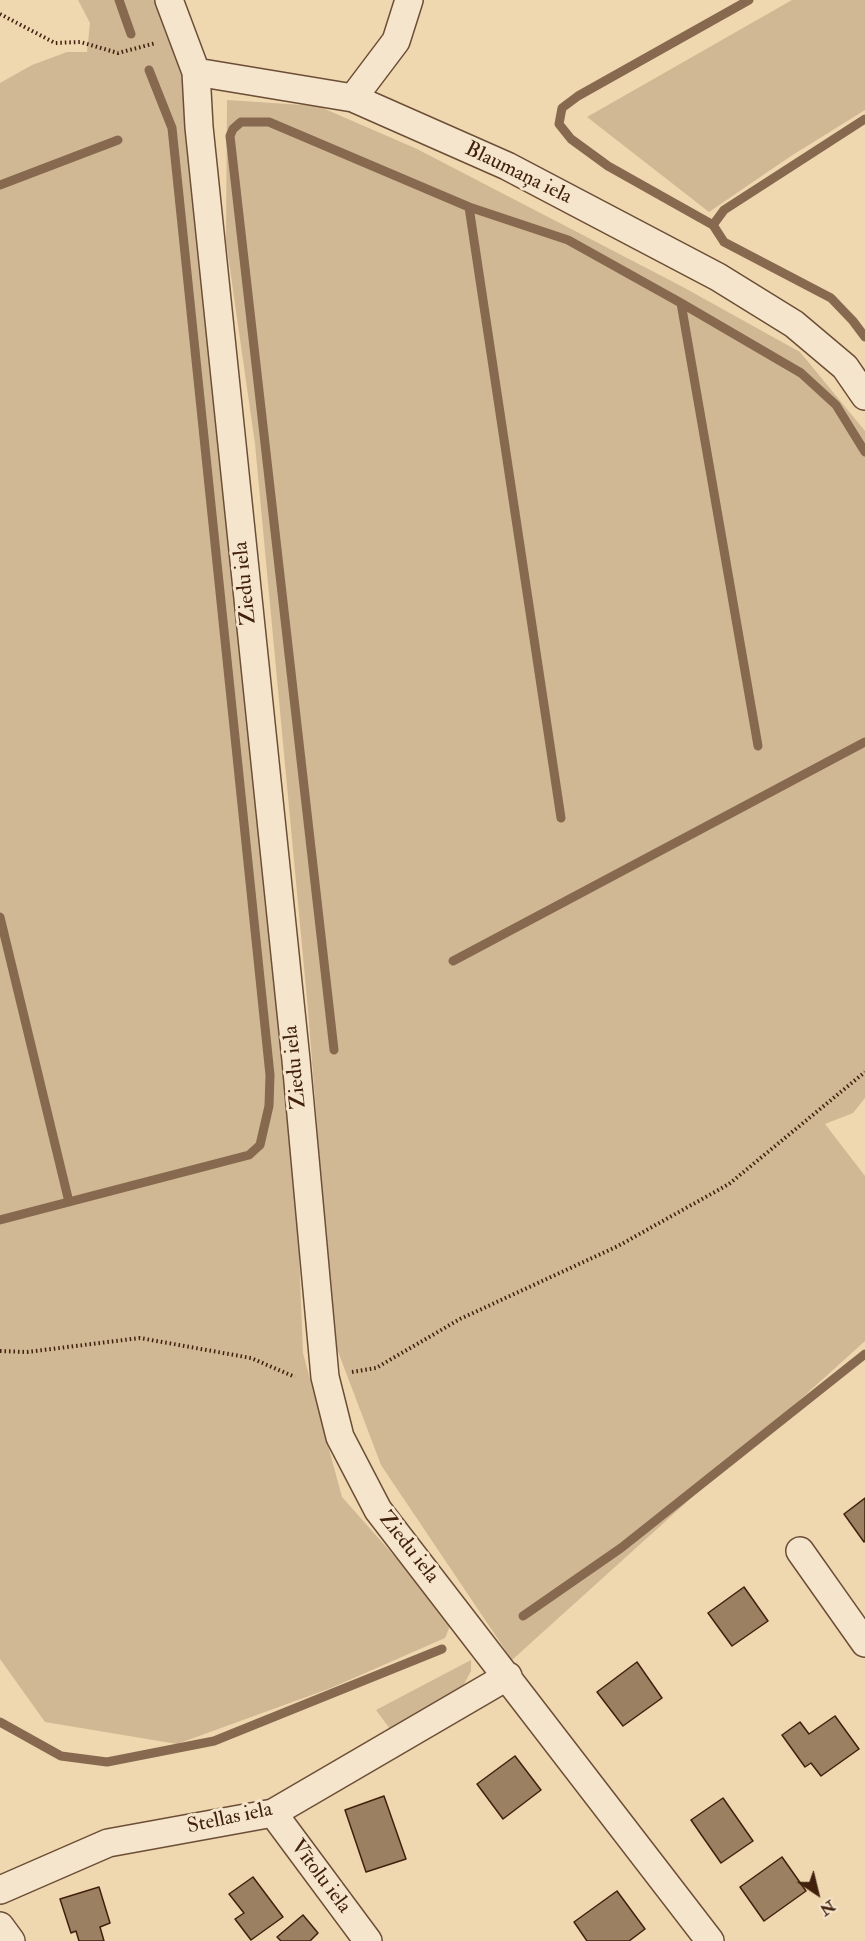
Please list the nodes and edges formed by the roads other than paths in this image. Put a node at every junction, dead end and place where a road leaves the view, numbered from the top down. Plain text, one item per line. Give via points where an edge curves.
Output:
1 (169, 0) edge
2 (409, 0) edge
3 (196, 72) junction
4 (353, 98) junction
5 (865, 396) edge
6 (800, 1551) dead end
7 (865, 1643) edge
8 (508, 1676) junction
9 (273, 1813) junction
10 (0, 1890) edge
11 (0, 1926) edge
12 (12, 1941) edge
13 (368, 1941) edge
14 (710, 1941) edge

1 - 3 street
2 - 4 street via 396,41
3 - 4 street, Blaumaņa iela
3 - 8 street, Ziedu iela via 327,1387 340,1437 378,1510
4 - 5 street, Blaumaņa iela via 507,166 718,277 794,324 845,367
6 - 7 street
8 - 9 street, Stellas iela
8 - 14 street, Ziedu iela
9 - 10 street, Stellas iela via 108,1843
9 - 13 street, Vītolu iela
11 - 12 street

